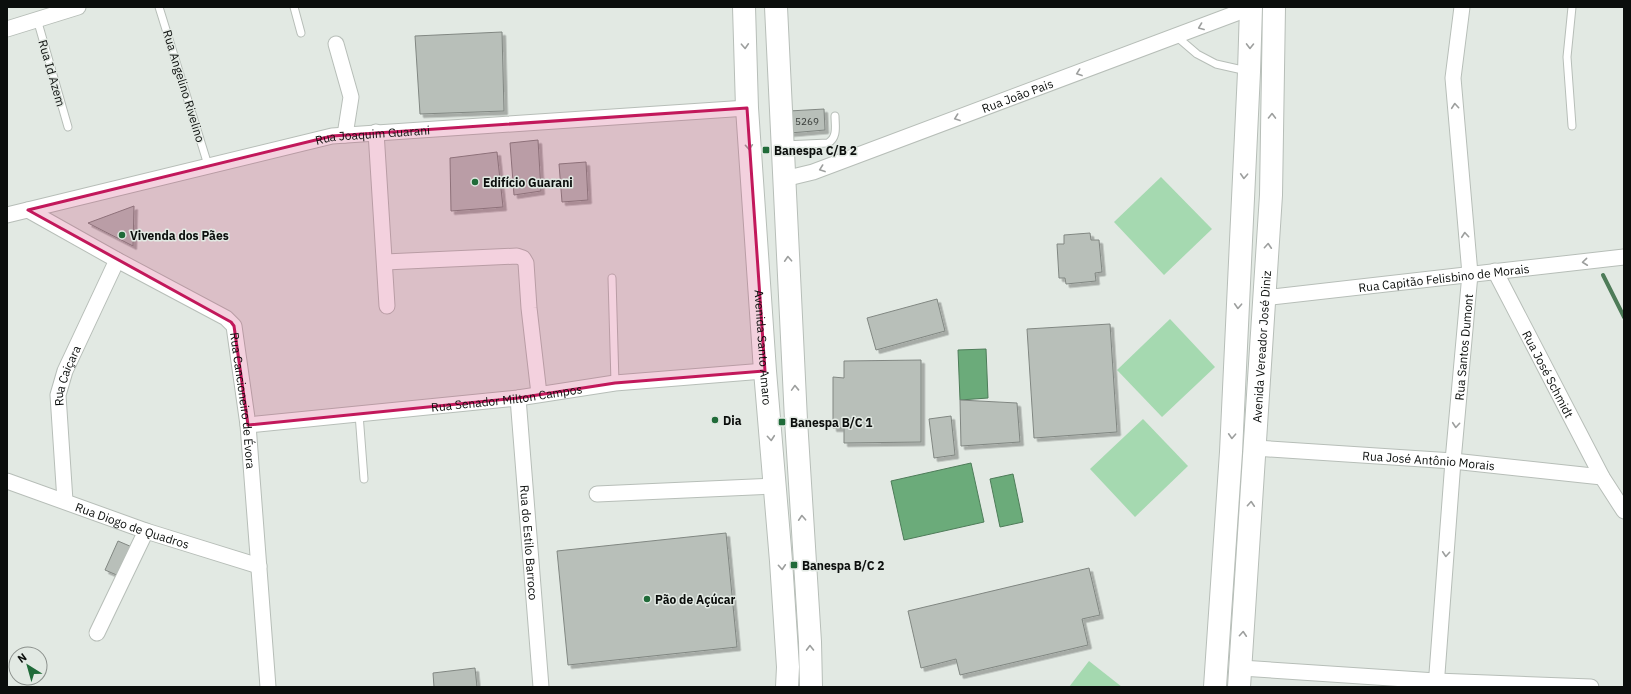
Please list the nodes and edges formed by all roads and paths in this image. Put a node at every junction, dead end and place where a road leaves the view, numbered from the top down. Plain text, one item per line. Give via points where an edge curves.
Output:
1 (78, 7) edge
2 (159, 7) edge
3 (294, 7) edge
4 (744, 7) edge
5 (776, 7) edge
6 (1274, 7) edge
7 (1462, 7) edge
8 (1572, 7) edge
9 (1250, 8) edge
10 (37, 20) junction
11 (7, 29) edge
12 (302, 33) dead end
13 (1176, 36) junction
14 (336, 44) dead end
15 (1249, 72) junction
16 (747, 108) junction
17 (835, 116) dead end
18 (1572, 126) dead end
19 (68, 127) dead end
20 (376, 132) junction
21 (344, 135) junction
22 (782, 145) junction
23 (208, 165) junction
24 (784, 179) junction
25 (28, 210) junction
26 (7, 215) edge
27 (1624, 257) edge
28 (117, 260) junction
29 (385, 262) junction
30 (1495, 271) junction
31 (1470, 274) junction
32 (612, 278) dead end
33 (1264, 298) junction
34 (387, 306) dead end
35 (765, 371) junction
36 (615, 383) junction
37 (539, 394) junction
38 (518, 398) junction
39 (359, 414) junction
40 (248, 424) junction
41 (1255, 448) junction
42 (1453, 461) junction
43 (1602, 476) junction
44 (364, 479) dead end
45 (7, 481) edge
46 (775, 486) junction
47 (597, 494) dead end
48 (65, 501) junction
49 (1624, 511) edge
50 (146, 531) junction
51 (259, 566) junction
52 (97, 634) dead end
53 (1240, 678) edge
54 (1436, 684) edge
55 (268, 687) edge
56 (541, 687) edge
57 (788, 687) edge
58 (811, 687) edge
59 (1215, 687) edge
60 (1591, 687) edge

1 - 10 street
2 - 23 lane, Rua Angelino Rivelino
3 - 12 lane
4 -> 16 main road, Avenida Santo Amaro
5 - 22 main road
33 -> 6 main road, Avenida Vereador José Diniz via 1271,196
31 -> 7 street, Rua Santos Dumont via 1453,78
8 - 18 lane via 1567,57
9 -> 13 street, Rua João Pais
9 -> 15 main road, Avenida Vereador José Diniz
10 - 11 street
10 - 19 lane, Rua Id Azem
13 - 15 lane via 1196,54 1216,64
13 -> 24 street, Rua João Pais via 813,172
14 - 21 street via 351,97
15 -> 59 main road, Avenida Vereador José Diniz via 1231,452
16 - 20 street, Rua Joaquim Guarani
16 -> 35 main road, Avenida Santo Amaro
17 - 22 lane via 836,135 828,143
20 - 21 street, Rua Joaquim Guarani
20 - 29 street
21 - 23 street, Rua Joaquim Guarani
22 - 24 main road
23 - 25 street, Rua Joaquim Guarani
58 -> 24 main road
25 - 26 street, Rua Joaquim Guarani
25 - 28 street, Rua Cancioneiro de Évora
27 -> 30 street, Rua Capitão Felisbino de Morais
28 - 40 street, Rua Cancioneiro de Évora via 226,318 234,326
28 - 48 street, Rua Caiçara via 65,371 58,395
29 - 34 street
29 - 37 street via 501,256 523,258 526,264
30 - 31 street, Rua Capitão Felisbino de Morais
30 - 43 street, Rua José Schmidt
31 - 33 street, Rua Capitão Felisbino de Morais
31 -> 42 street, Rua Santos Dumont
32 - 36 lane
33 - 41 main road, Avenida Vereador José Diniz
35 - 36 street, Rua Senador Milton Campos
35 -> 46 main road, Avenida Santo Amaro
36 - 37 street, Rua Senador Milton Campos
37 - 38 street, Rua Senador Milton Campos
38 - 39 street, Rua Senador Milton Campos
38 - 56 street, Rua do Estilo Barroco
39 - 40 street, Rua Senador Milton Campos
39 - 44 lane
40 - 51 street, Rua Cancioneiro de Évora
41 - 42 street, Rua José Antônio Morais
53 -> 41 main road, Avenida Vereador José Diniz
42 - 43 street, Rua José Antônio Morais
42 -> 54 street, Rua Santos Dumont
43 - 49 street, Rua José Schmidt
45 - 48 street, Rua Diogo de Quadros
46 - 47 street
46 -> 57 main road, Avenida Santo Amaro
48 - 50 street, Rua Diogo de Quadros
50 - 51 street, Rua Diogo de Quadros
50 - 52 street
51 - 55 street, Rua Cancioneiro de Évora
53 - 54 street
54 - 60 street

